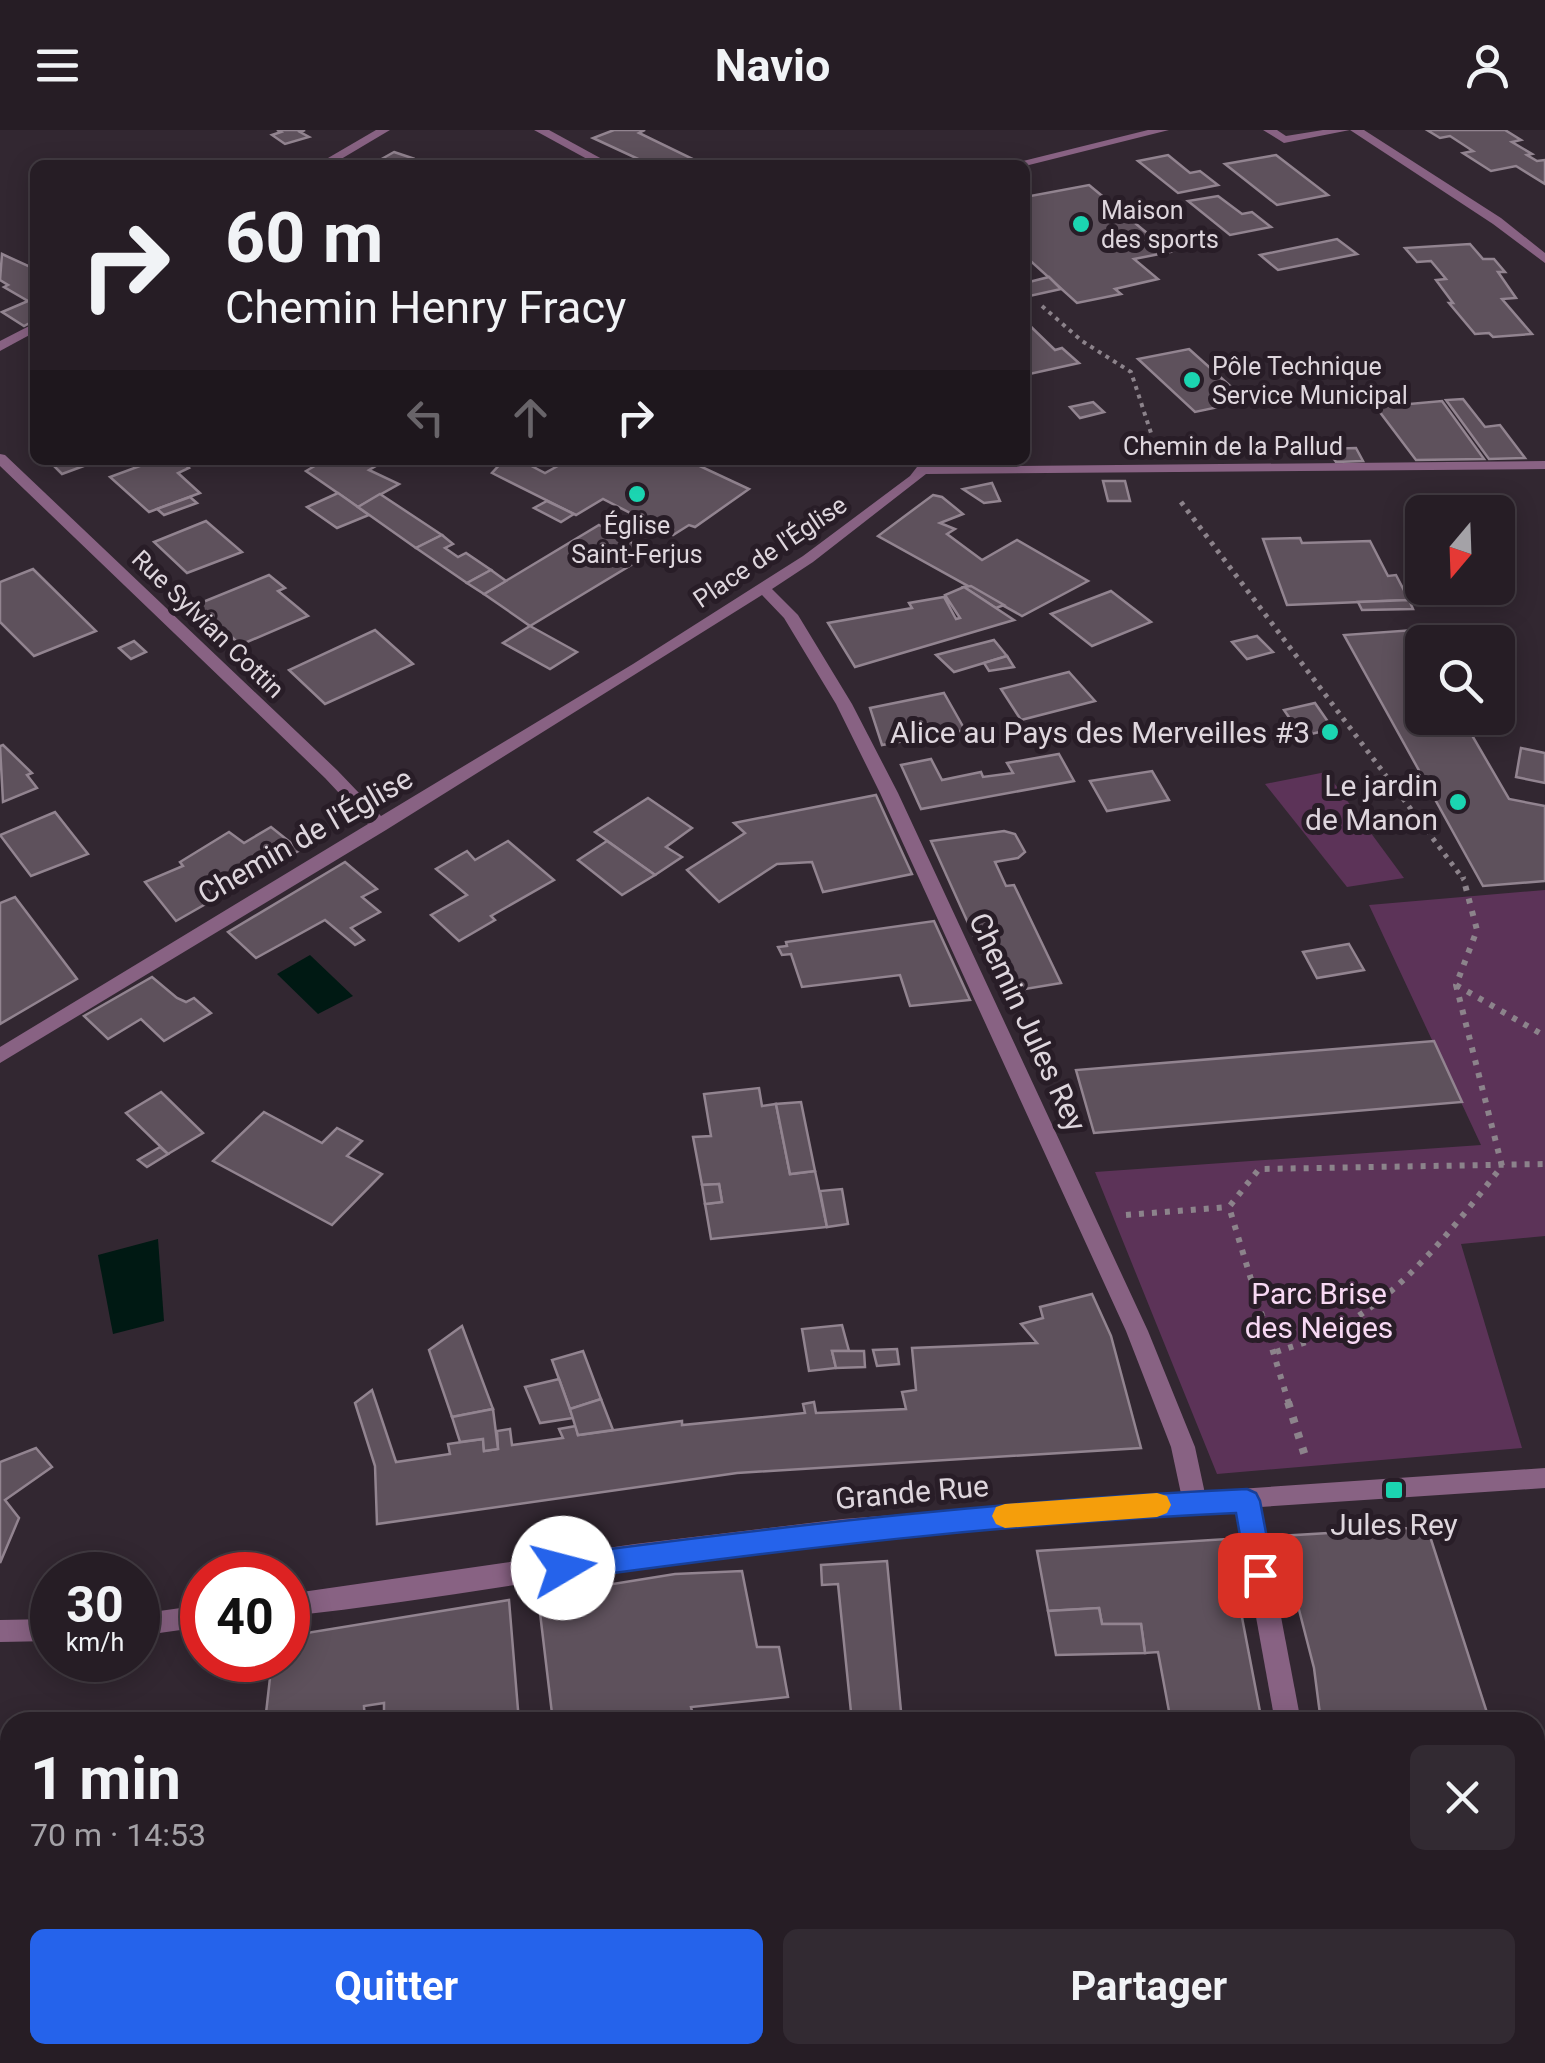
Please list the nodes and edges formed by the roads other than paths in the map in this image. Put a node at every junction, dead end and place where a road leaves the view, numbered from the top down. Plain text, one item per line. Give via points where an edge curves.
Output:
1 (384, 130) edge
2 (540, 130) edge
3 (1163, 130) edge
4 (1269, 130) edge
5 (1344, 130) edge
6 (1356, 130) edge
7 (331, 160) edge
8 (597, 160) edge
9 (1030, 161) edge
10 (1545, 258) edge
11 (30, 330) edge
12 (0, 347) edge
13 (0, 458) edge
14 (921, 465) edge
15 (1545, 465) edge
16 (763, 588) junction
17 (639, 667) joint
18 (380, 826) junction
19 (0, 1056) edge
20 (1545, 1478) edge
21 (1247, 1501) junction
22 (1196, 1503) junction
23 (310, 1602) edge
24 (30, 1630) edge
25 (0, 1631) edge
26 (1286, 1712) edge

1 - 7 street
2 - 8 street
3 - 9 street
4 - 5 street via 1284,140
6 - 10 street
11 - 12 street
13 - 18 street, Rue Sylvian Cottin
14 - 15 street, Chemin de la Pallud
14 - 16 street, Place de l'Église via 861,521
16 - 17 street, Place de l'Église
16 - 22 street, Chemin Jules Rey via 790,615 844,704 1085,1218 1183,1447
17 - 18 street, Chemin de l'Église
18 - 19 street, Chemin de l'Église
20 - 21 street, Grande Rue
21 - 22 street, Grande Rue
21 - 26 street
22 - 23 street, Grande Rue via 838,1530
24 - 25 street

